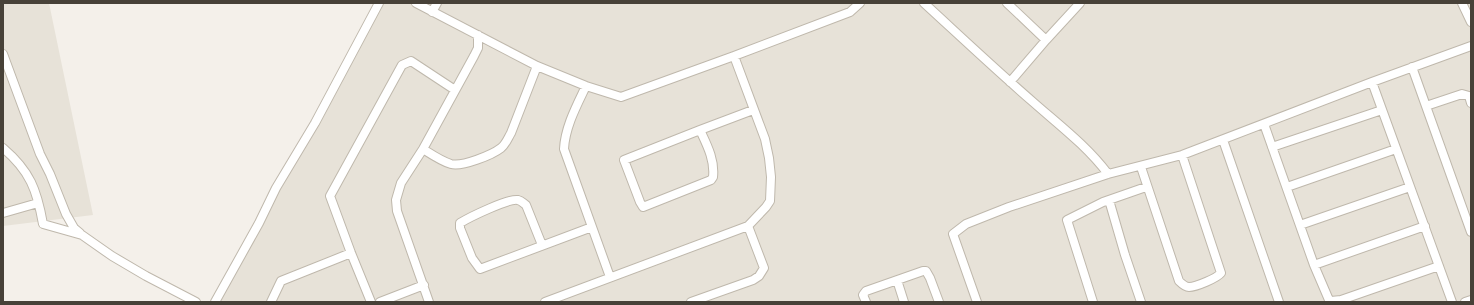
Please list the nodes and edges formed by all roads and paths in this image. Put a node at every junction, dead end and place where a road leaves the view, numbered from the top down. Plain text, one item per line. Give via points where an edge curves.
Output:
1 (380, 3) edge
2 (416, 3) edge
3 (437, 3) edge
4 (860, 3) edge
5 (924, 3) edge
6 (1008, 3) edge
7 (1080, 3) edge
8 (1462, 3) edge
9 (1469, 11) edge
10 (432, 12) junction
11 (1471, 22) edge
12 (478, 35) junction
13 (1046, 40) junction
14 (1471, 46) edge
15 (3, 54) edge
16 (734, 56) junction
17 (537, 66) junction
18 (1412, 67) junction
19 (1010, 82) junction
20 (1372, 82) junction
21 (586, 86) junction
22 (455, 90) junction
23 (1471, 103) edge
24 (1426, 106) junction
25 (753, 110) junction
26 (1382, 110) junction
27 (1264, 124) junction
28 (700, 130) junction
29 (1223, 140) junction
30 (1272, 147) junction
31 (3, 148) edge
32 (423, 149) junction
33 (1396, 149) junction
34 (1182, 155) junction
35 (1141, 167) junction
36 (1108, 174) junction
37 (1146, 187) junction
38 (1287, 187) junction
39 (1410, 187) junction
40 (1109, 200) junction
41 (38, 203) junction
42 (3, 213) edge
43 (1300, 225) junction
44 (748, 226) junction
45 (1425, 226) junction
46 (592, 227) junction
47 (1471, 232) edge
48 (82, 235) junction
49 (542, 245) junction
50 (351, 253) junction
51 (1314, 265) junction
52 (1439, 266) junction
53 (610, 277) junction
54 (897, 280) junction
55 (424, 286) junction
56 (557, 300) edge
57 (1471, 300) edge
58 (196, 302) edge
59 (215, 302) edge
60 (271, 302) edge
61 (371, 302) edge
62 (380, 302) edge
63 (429, 302) edge
64 (544, 302) edge
65 (691, 302) edge
66 (866, 302) edge
67 (904, 302) edge
68 (939, 302) edge
69 (977, 302) edge
70 (1093, 302) edge
71 (1141, 302) edge
72 (1279, 302) edge
73 (1452, 302) edge
74 (1465, 302) edge

1 - 59 street
2 - 10 street
3 - 10 street
4 - 16 street via 850,12
5 - 19 street
6 - 13 street
7 - 13 street
8 - 9 street
9 - 11 street
10 - 12 street
12 - 17 street
12 - 22 street via 478,48
13 - 19 street
14 - 18 street
15 - 48 street via 40,154 66,214 74,228
16 - 21 street via 621,97
16 - 25 street
17 - 21 street
17 - 32 street via 511,133 501,148 468,162 455,164
18 - 20 street
18 - 24 street
19 - 36 street via 1082,145
20 - 26 street
20 - 27 street
21 - 46 street via 571,118 564,149
22 - 32 street
22 - 50 street via 411,61 402,65 330,196
23 - 24 street via 1468,96 1462,94
24 - 47 street
25 - 28 street
25 - 44 street via 765,139 771,189 770,201 766,208
26 - 30 street
26 - 33 street
27 - 29 street
27 - 30 street
28 - 28 street via 624,160 643,207 714,177 711,156
29 - 34 street
29 - 72 street
30 - 38 street
31 - 41 street via 30,178
32 - 55 street via 401,183 396,200 397,211
33 - 38 street
33 - 39 street
34 - 35 street
34 - 37 street via 1220,274 1192,287 1184,286 1179,281
35 - 36 street
35 - 37 street
36 - 69 street via 1009,206 966,224 953,234
37 - 40 street
38 - 43 street
39 - 43 street
39 - 45 street
40 - 70 street via 1067,220
40 - 71 street
41 - 42 street
41 - 48 street via 43,224
43 - 51 street
44 - 53 street
44 - 65 street via 764,268 759,276
45 - 51 street
45 - 52 street
46 - 49 street
46 - 53 street
48 - 58 street via 112,256
49 - 49 street via 480,269 472,258 460,223 506,202 521,200
50 - 60 street via 281,282
50 - 61 street
51 - 52 street via 1331,302
52 - 73 street
53 - 56 street
54 - 66 street via 866,291 863,295
54 - 67 street
54 - 68 street via 926,271
55 - 62 street
55 - 63 street
56 - 64 street
57 - 74 street

